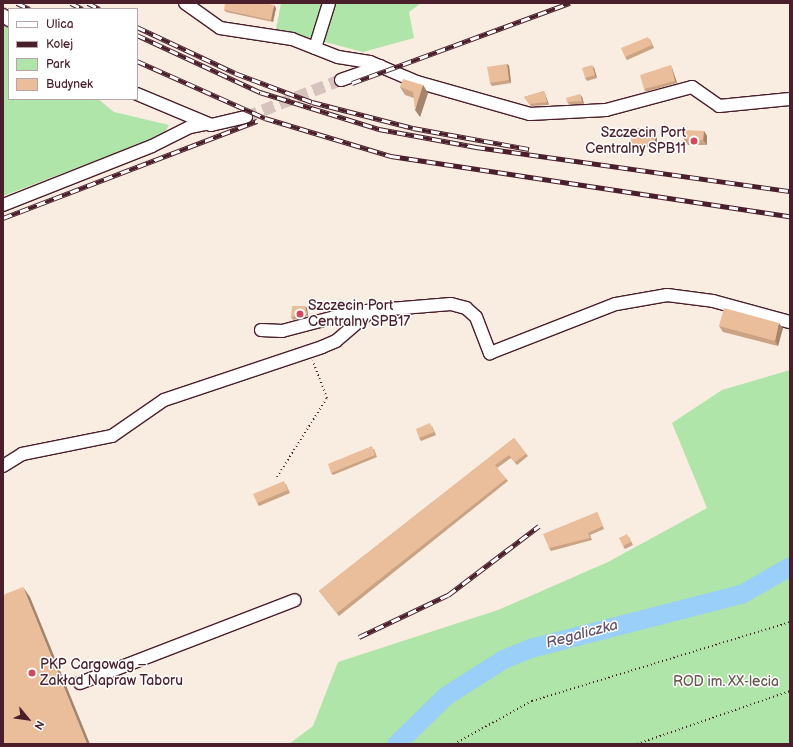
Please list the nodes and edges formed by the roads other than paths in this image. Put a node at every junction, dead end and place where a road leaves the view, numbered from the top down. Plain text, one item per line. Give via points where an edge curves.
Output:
1 (185, 3) edge
2 (329, 3) edge
3 (315, 48) junction
4 (381, 66) junction
5 (341, 80) tunnel mouth
6 (138, 94) edge
7 (790, 99) edge
8 (246, 117) tunnel mouth
9 (205, 124) junction
10 (3, 205) edge
11 (372, 310) junction
12 (790, 322) edge
13 (261, 330) dead end
14 (3, 466) edge
15 (295, 600) dead end
16 (80, 683) dead end

1 - 3 lane via 220,28 282,37
2 - 3 lane
3 - 4 lane via 338,57
4 - 5 lane
4 - 7 lane via 417,82 541,116 606,110 692,87 719,106
6 - 9 lane
8 - 9 lane via 224,125
9 - 10 lane via 190,127 152,146
11 - 12 lane via 412,305 462,306 476,317 490,353 616,304 655,296 702,299
11 - 13 lane via 323,318 282,331
11 - 14 lane via 336,341 164,400 112,436 22,454
15 - 16 lane

